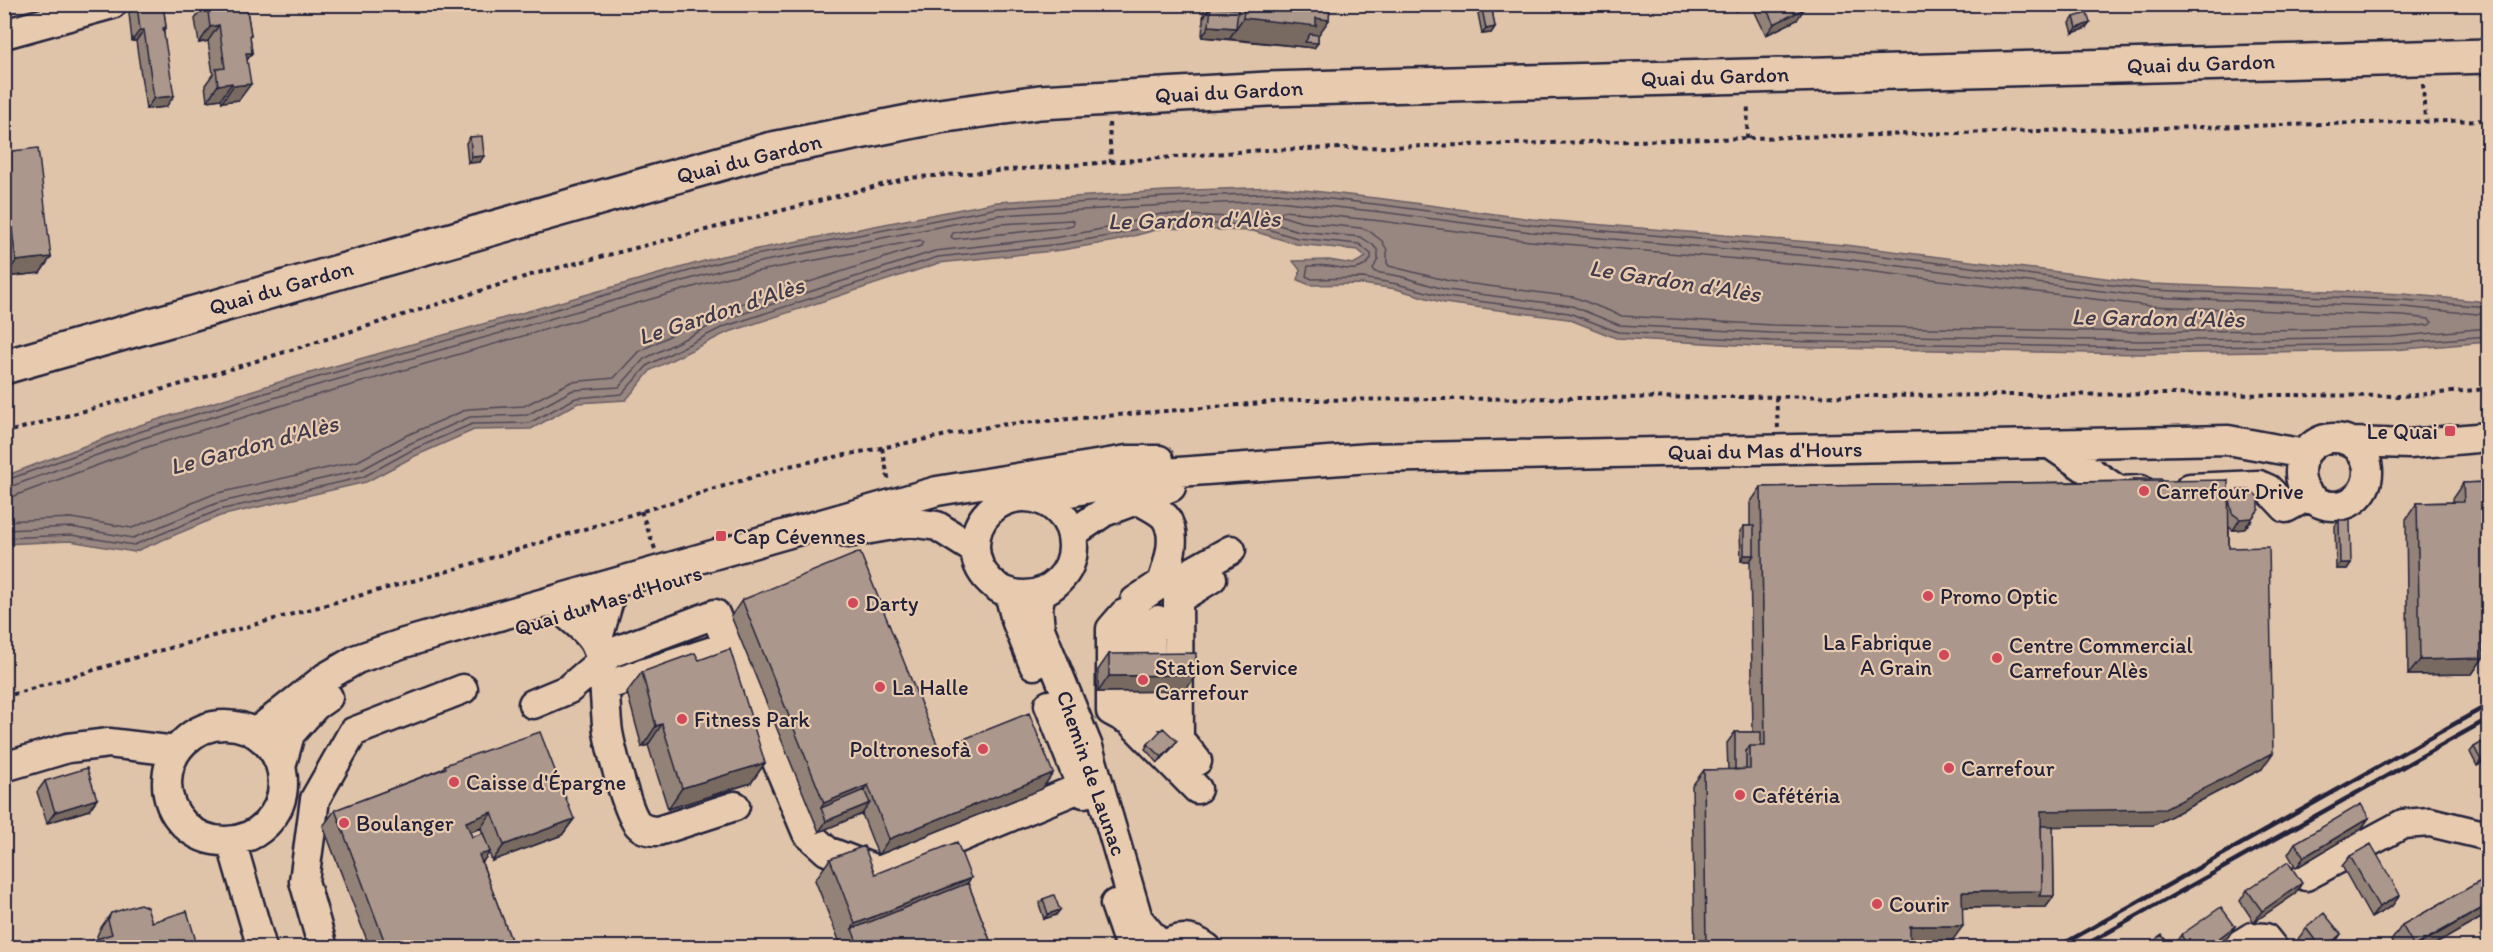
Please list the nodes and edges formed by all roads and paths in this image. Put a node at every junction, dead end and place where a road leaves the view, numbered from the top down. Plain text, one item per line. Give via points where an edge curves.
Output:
1 (112, 4) edge
2 (4, 34) edge
3 (2488, 56) edge
4 (2423, 74) dead end
5 (1748, 93) dead end
6 (1108, 113) dead end
7 (2488, 120) edge
8 (2425, 122) junction
9 (1747, 139) junction
10 (1111, 162) junction
11 (4, 367) edge
12 (4, 433) edge
13 (2488, 437) edge
14 (2352, 442) junction
15 (2050, 444) junction
16 (2409, 444) junction
17 (882, 448) dead end
18 (2305, 454) junction
19 (1224, 468) junction
20 (2368, 478) junction
21 (2308, 496) junction
22 (1040, 498) junction
23 (1007, 499) junction
24 (1137, 499) junction
25 (882, 506) junction
26 (641, 512) dead end
27 (1072, 533) junction
28 (975, 550) junction
29 (1231, 550) dead end
30 (662, 569) junction
31 (1214, 576) dead end
32 (1009, 593) junction
33 (1041, 593) junction
34 (609, 600) junction
35 (1167, 602) junction
36 (565, 613) junction
37 (600, 664) junction
38 (463, 689) dead end
39 (533, 704) dead end
40 (1153, 728) junction
41 (255, 733) junction
42 (176, 751) junction
43 (4, 767) edge
44 (281, 767) junction
45 (1082, 787) junction
46 (1197, 789) dead end
47 (735, 806) dead end
48 (2488, 836) edge
49 (231, 841) junction
50 (2306, 876) dead end
51 (1161, 947) edge
52 (261, 948) edge
53 (323, 948) edge
54 (1135, 948) edge
55 (1207, 948) edge
56 (2234, 948) edge
57 (2273, 948) edge

1 - 2 street
3 - 11 main road, Quai du Gardon via 1268,88 1040,102 939,116 768,150
4 - 8 path
5 - 9 path
6 - 10 path
7 - 8 path
8 - 9 path
9 - 10 path via 1263,150
10 - 12 path via 908,178 534,274 189,382
13 - 16 street
14 - 16 street
14 - 18 street via 2331,437
14 - 20 street via 2366,458
15 - 18 street, Quai du Mas d'Hours via 2228,440
15 - 19 street, Quai du Mas d'Hours via 1370,458
15 - 21 street via 2119,491 2259,485 2286,508
16 - 20 street
17 - 25 path
18 - 21 street via 2299,475
19 - 22 street, Quai du Mas d'Hours via 1165,473
19 - 24 street, Quai du Mas d'Hours
19 - 25 street, Quai du Mas d'Hours via 1197,460 1127,460 937,491
20 - 21 street via 2359,497 2339,507 2317,503
22 - 23 street
22 - 27 street via 1066,518
23 - 25 street, Quai du Mas d'Hours
23 - 28 street via 982,519
24 - 27 street, Quai du Mas d'Hours via 1104,512
24 - 35 street via 1164,516 1170,527
25 - 30 street, Quai du Mas d'Hours
26 - 30 path
27 - 33 street via 1071,562 1059,581
28 - 32 street via 985,577
28 - 34 street, Quai du Mas d'Hours via 938,526 910,522 780,547
29 - 35 street via 1188,574
30 - 41 street, Quai du Mas d'Hours via 404,642 357,659 326,677
31 - 35 street
32 - 33 street
32 - 45 street, Chemin de Launac
33 - 51 street, Chemin de Launac via 1040,628 1088,747 1138,919
34 - 36 street, Quai du Mas d'Hours
34 - 37 street
35 - 40 street
35 - 40 street via 1123,615
36 - 37 street via 581,626
36 - 44 street, Quai du Mas d'Hours via 386,666 350,683 315,706 290,734
37 - 39 street via 569,689
37 - 45 street via 611,653 715,614 807,833 827,851 866,868 879,871
37 - 47 street via 608,732 623,789 637,823 658,831
38 - 53 street via 352,732 315,799 304,881
40 - 46 street
41 - 42 street via 230,725 204,728 188,737
41 - 44 street via 275,754
42 - 43 street via 109,743 68,748
42 - 49 street via 168,768 166,787 170,805 195,834 213,841
44 - 49 street via 280,801 272,817 261,829
45 - 54 street, Chemin de Launac via 1125,933
48 - 50 street via 2430,822 2403,824
49 - 52 street
51 - 55 street via 1179,938 1190,938
56 - 57 street via 2252,937 2265,938

